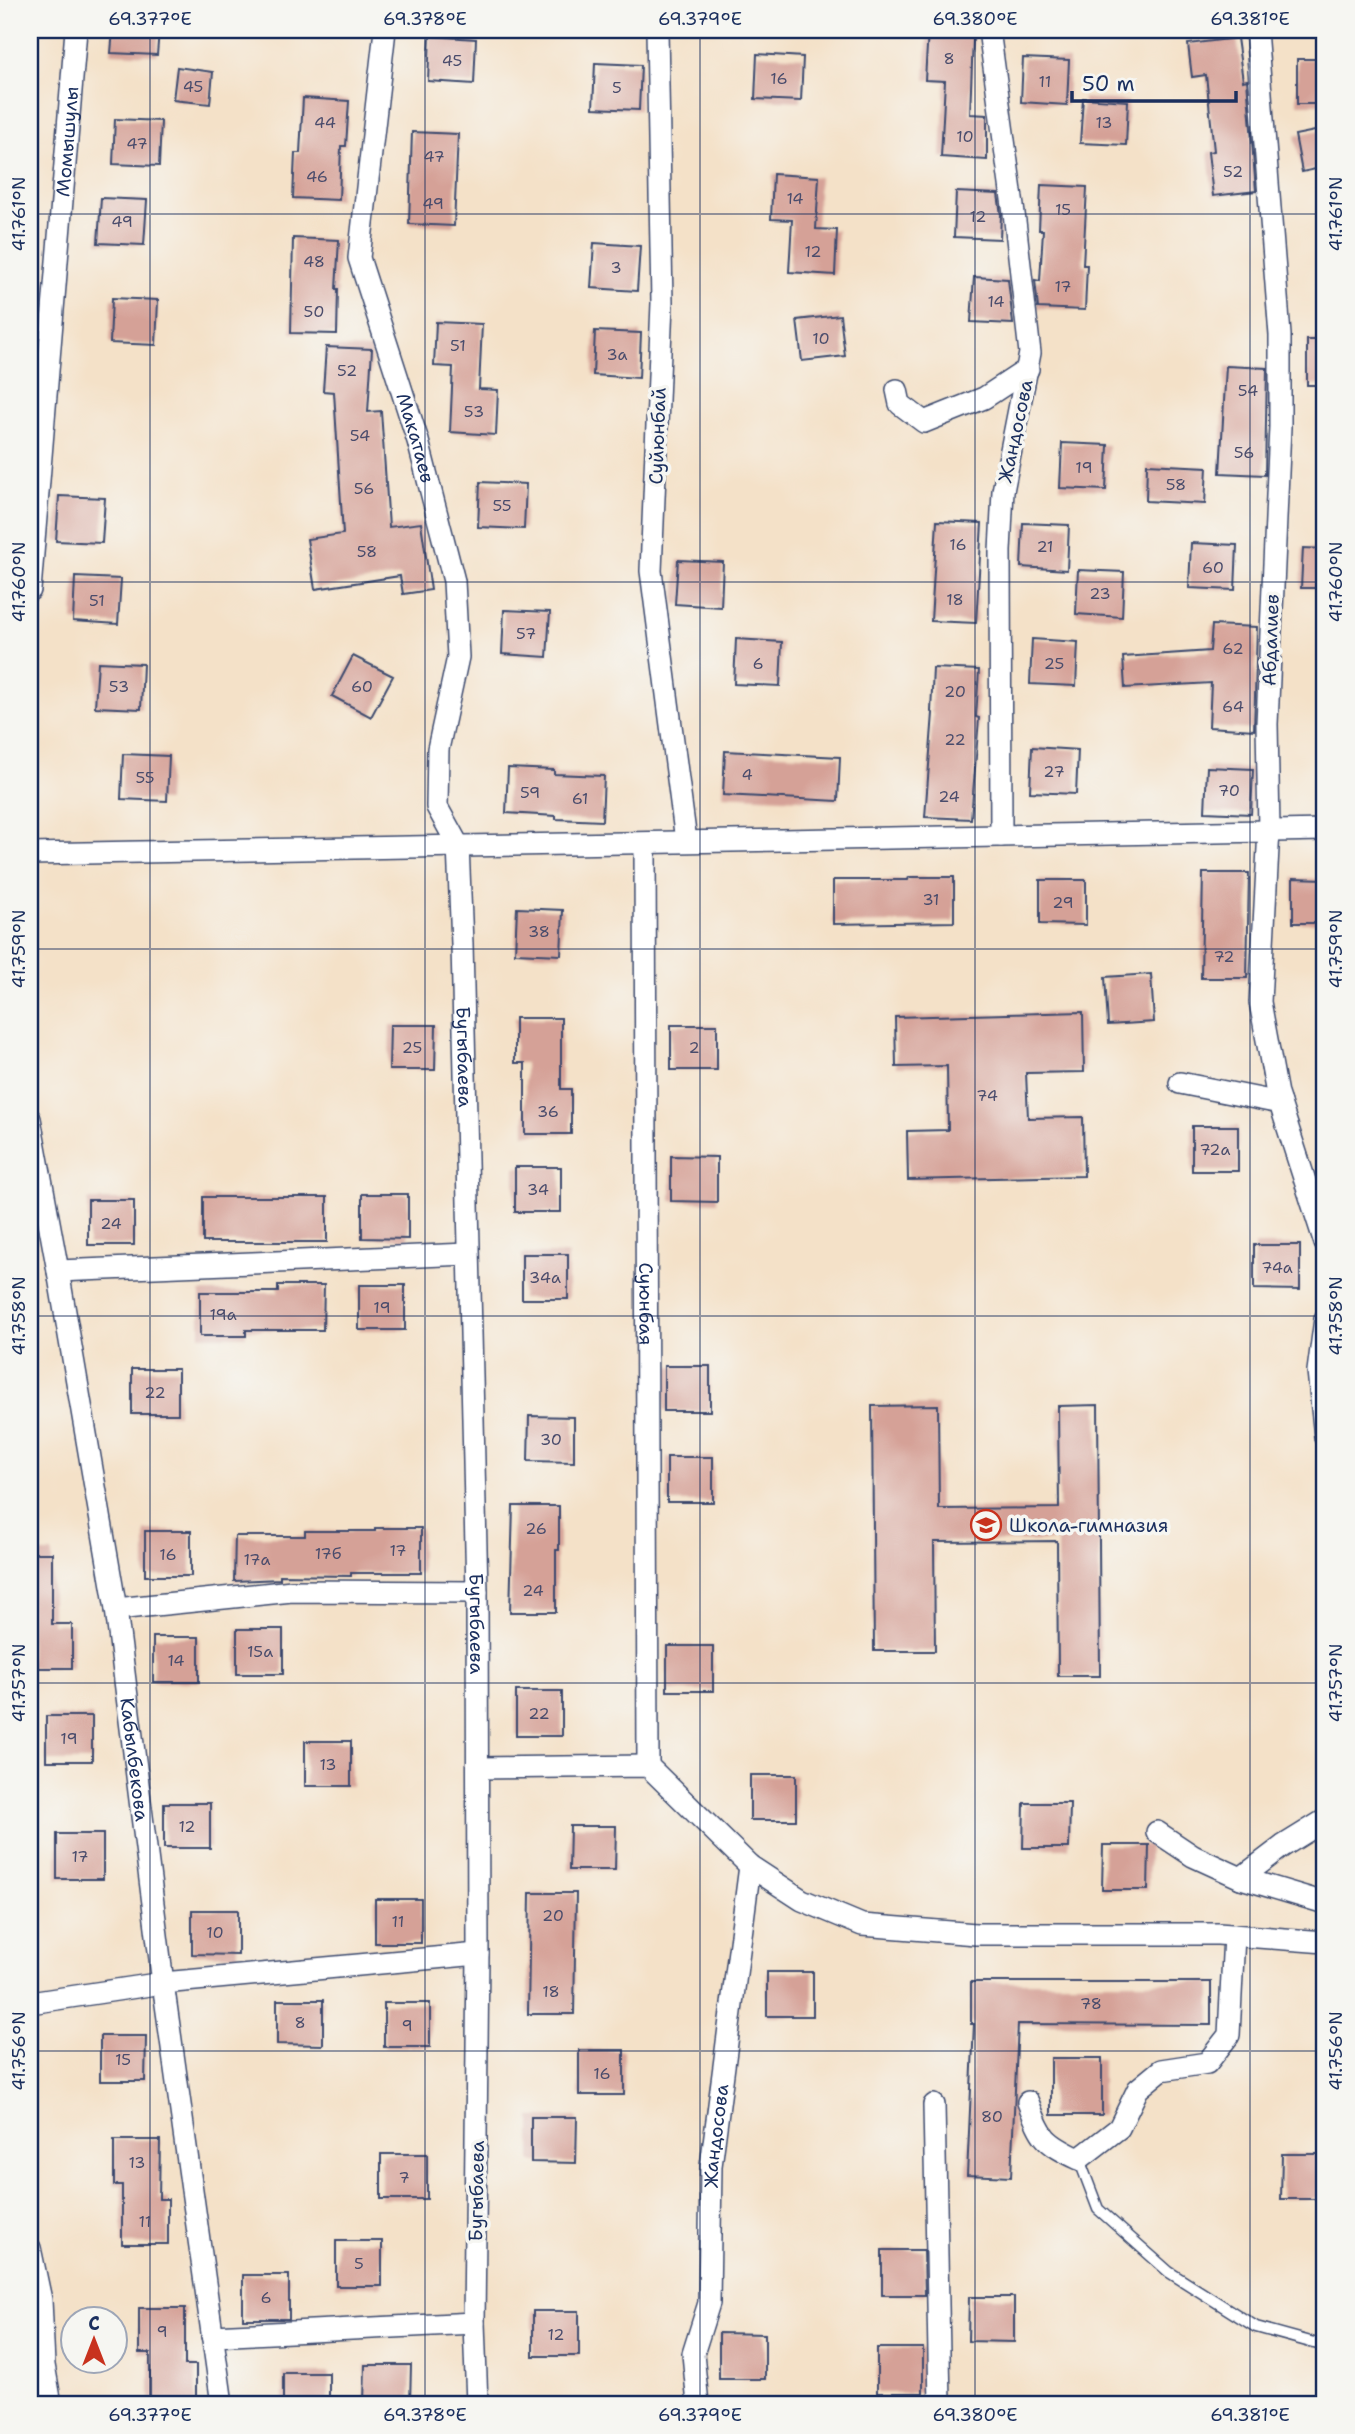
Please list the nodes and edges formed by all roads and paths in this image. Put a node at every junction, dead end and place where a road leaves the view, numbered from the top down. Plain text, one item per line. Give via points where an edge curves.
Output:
1 (76, 30) edge
2 (385, 30) edge
3 (657, 30) edge
4 (989, 30) edge
5 (1256, 30) edge
6 (1028, 369) junction
7 (897, 390) dead end
8 (30, 590) edge
9 (1269, 829) junction
10 (1325, 830) edge
11 (1001, 836) junction
12 (686, 841) junction
13 (645, 844) junction
14 (458, 845) junction
15 (30, 854) edge
16 (1180, 1083) dead end
17 (1280, 1103) junction
18 (30, 1122) edge
19 (1325, 1243) edge
20 (468, 1254) junction
21 (58, 1271) junction
22 (1325, 1319) edge
23 (1325, 1437) edge
24 (477, 1592) junction
25 (116, 1609) junction
26 (648, 1766) junction
27 (478, 1768) junction
28 (1325, 1820) edge
29 (1157, 1832) dead end
30 (750, 1866) junction
31 (1241, 1878) junction
32 (1325, 1903) edge
33 (1234, 1935) junction
34 (1325, 1942) edge
35 (478, 1954) junction
36 (163, 1983) junction
37 (30, 2003) edge
38 (1028, 2102) dead end
39 (934, 2105) dead end
40 (1079, 2159) junction
41 (30, 2248) edge
42 (474, 2323) junction
43 (212, 2336) junction
44 (1325, 2346) edge
45 (51, 2404) edge
46 (222, 2404) edge
47 (477, 2404) edge
48 (698, 2404) edge
49 (940, 2404) edge

1 - 8 street, Момышулы
2 - 14 street, Макатаев via 359,258 418,441 454,581 458,657 438,749 437,807
3 - 12 street, Суйюнбай via 662,303 651,571
4 - 6 street, Жандосова via 1017,234
5 - 9 street, Абдалиев via 1280,335 1266,724
6 - 7 street via 984,398 924,422 900,404
6 - 11 street, Жандосова via 1003,491
9 - 10 street
9 - 11 street
9 - 17 street, Абдалиев via 1261,1002
11 - 12 street
12 - 13 street
13 - 14 street
13 - 26 street, Суюнбая
14 - 15 street
14 - 20 street, Бугыбаева
16 - 17 street
17 - 19 street, Абдалиев
18 - 21 street, Кабылбекова
20 - 21 street
20 - 24 street, Бугыбаева
21 - 25 street, Кабылбекова
22 - 23 street via 1318,1371
24 - 25 street via 292,1591
24 - 27 street, Бугыбаева
25 - 36 street, Кабылбекова
26 - 27 street
26 - 30 street
27 - 35 street, Бугыбаева
28 - 31 street
29 - 31 street via 1193,1856
30 - 33 street via 802,1900 862,1925 976,1934
30 - 48 street, Жандосова via 711,2166 709,2303 693,2354
31 - 32 street
33 - 34 street
33 - 40 street via 1228,2035 1207,2063 1161,2070 1138,2089 1119,2128
35 - 36 street
35 - 42 street, Бугыбаева
36 - 37 street
36 - 43 street, Кабылбекова
38 - 40 street via 1042,2136
39 - 49 street
40 - 44 lane via 1098,2208 1169,2272 1256,2327
41 - 45 street via 41,2300
42 - 43 street
42 - 47 street, Бугыбаева
43 - 46 street, Кабылбекова

